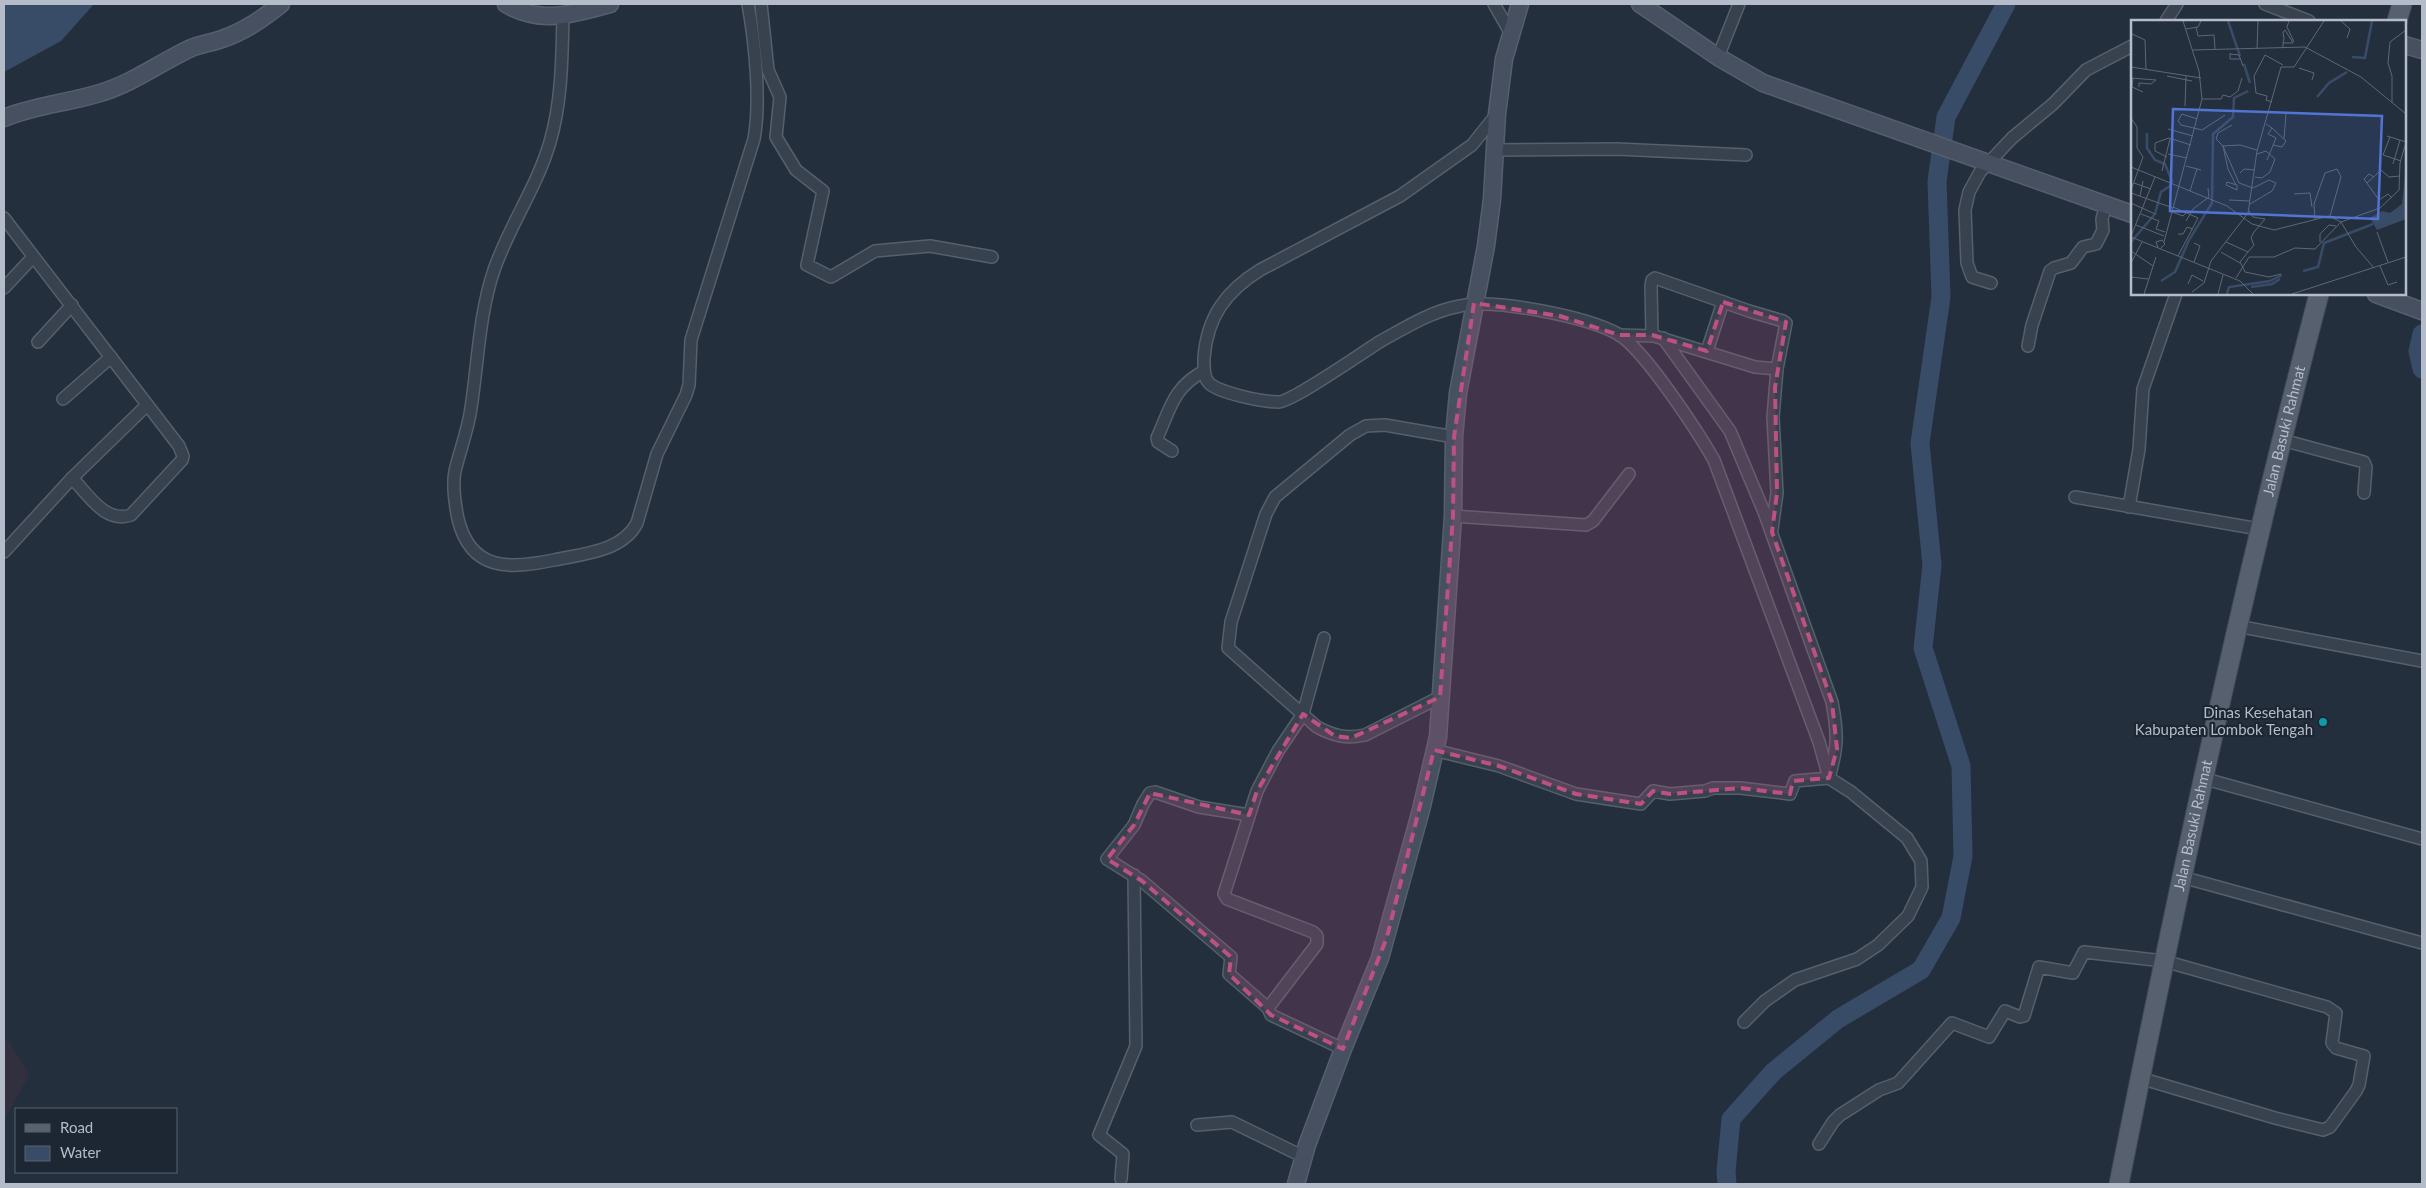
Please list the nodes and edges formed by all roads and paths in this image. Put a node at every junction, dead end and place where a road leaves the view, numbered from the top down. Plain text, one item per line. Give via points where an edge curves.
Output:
1 (281, 4) edge
2 (506, 4) edge
3 (610, 4) edge
4 (748, 4) edge
5 (761, 4) edge
6 (1494, 4) edge
7 (1520, 4) edge
8 (1640, 4) edge
9 (1739, 4) edge
10 (2177, 4) edge
11 (2265, 4) edge
12 (2402, 4) edge
13 (563, 14) junction
14 (2167, 20) edge
15 (2306, 20) edge
16 (2397, 20) edge
17 (1510, 32) junction
18 (2406, 45) edge
19 (2131, 47) edge
20 (2422, 50) edge
21 (1718, 57) junction
22 (1497, 114) junction
23 (4, 118) edge
24 (1495, 150) junction
25 (1746, 155) dead end
26 (1988, 162) junction
27 (2106, 205) junction
28 (2131, 214) edge
29 (4, 218) edge
30 (33, 257) junction
31 (992, 257) dead end
32 (1991, 283) dead end
33 (4, 288) edge
34 (2176, 295) edge
35 (2319, 295) edge
36 (2379, 295) edge
37 (1723, 302) junction
38 (1474, 303) junction
39 (72, 305) junction
40 (2422, 311) edge
41 (1619, 335) junction
42 (1652, 335) junction
43 (1663, 338) junction
44 (38, 342) dead end
45 (2028, 346) dead end
46 (1707, 351) junction
47 (111, 357) junction
48 (1777, 369) junction
49 (1204, 371) junction
50 (63, 399) dead end
51 (147, 405) junction
52 (1454, 437) junction
53 (2282, 440) junction
54 (1172, 451) dead end
55 (1629, 474) dead end
56 (72, 478) junction
57 (2364, 493) dead end
58 (2075, 497) dead end
59 (2129, 506) junction
60 (1453, 516) junction
61 (2259, 529) junction
62 (1772, 532) junction
63 (4, 552) edge
64 (2237, 626) junction
65 (1324, 638) dead end
66 (2422, 661) edge
67 (1440, 697) junction
68 (1303, 714) junction
69 (1434, 750) junction
70 (1829, 778) junction
71 (2202, 778) junction
72 (1249, 815) junction
73 (2422, 839) edge
74 (1134, 875) junction
75 (2182, 877) junction
76 (2422, 943) edge
77 (2164, 961) junction
78 (1268, 1008) junction
79 (1744, 1022) dead end
80 (1342, 1048) junction
81 (2140, 1078) junction
82 (1197, 1125) dead end
83 (1820, 1144) dead end
84 (1304, 1157) junction
85 (1121, 1179) dead end
86 (1296, 1184) edge
87 (2119, 1184) edge

1 - 23 street via 242,32 188,50 117,88 25,109
2 - 13 street via 529,15
3 - 13 street
4 - 13 street via 757,116 754,139 691,340 686,395 657,454 638,523 619,542 599,550 531,565 502,565 478,556 464,538 455,502 455,473 470,416 486,301 494,270 537,178 553,130 562,73
5 - 31 street via 768,70 780,98 776,137 796,170 823,191 807,265 831,277 875,251 930,246
6 - 17 street
7 - 17 street
8 - 21 street
9 - 21 street
10 - 14 street
11 - 15 street
12 - 16 main road
17 - 22 street
18 - 20 street
19 - 26 street via 2086,70
21 - 26 street via 1763,83
22 - 24 street
22 - 49 street via 1472,145 1400,196 1243,282 1212,317
24 - 25 street via 1617,149
24 - 38 street via 1486,246
26 - 27 street
26 - 32 street via 1969,192 1964,219 1969,274
27 - 28 street
27 - 45 street via 2103,230 2096,244 2083,247 2071,263 2050,271
29 - 30 street
30 - 33 street
30 - 39 street
34 - 59 street via 2143,389 2139,449
35 - 53 main road, Jalan Basuki Rahmat
36 - 40 street
37 - 42 street via 1653,279
37 - 46 street
37 - 48 street via 1786,322
38 - 41 street via 1560,316
38 - 49 street via 1428,316 1284,402 1258,400 1223,390 1210,384
38 - 52 street via 1458,393
39 - 44 street
39 - 47 street
41 - 42 street
41 - 70 street via 1638,352 1688,418 1714,460 1819,742
42 - 43 street
43 - 46 street
43 - 62 street via 1728,426
46 - 48 street via 1761,369
47 - 50 street
47 - 51 street
48 - 62 street via 1773,417 1777,493
49 - 54 street via 1177,392 1157,438
51 - 56 street
51 - 56 street via 179,446 183,458 131,516 117,518 106,514
52 - 60 street
52 - 68 street via 1385,425 1366,426 1350,435 1275,497 1266,514 1230,622 1228,648
53 - 57 street via 2364,462
53 - 61 main road, Jalan Basuki Rahmat
55 - 60 street via 1593,521 1586,525
56 - 63 street
58 - 59 street
59 - 61 street
60 - 67 street
61 - 64 main road, Jalan Basuki Rahmat
62 - 70 street via 1832,702 1837,749
64 - 66 street
64 - 71 main road, Jalan Basuki Rahmat
65 - 68 street
67 - 68 street via 1365,735 1351,738 1335,736 1317,727
67 - 69 street via 1438,737
68 - 72 street via 1257,791
69 - 70 street via 1499,766 1576,794 1623,803 1642,803 1652,791 1670,794 1740,788 1790,794 1795,781
69 - 80 street via 1384,944
70 - 79 street via 1907,838 1921,861 1922,887 1908,916 1878,946 1857,959 1795,980 1765,1000
71 - 73 street
71 - 75 main road, Jalan Basuki Rahmat
72 - 74 street via 1199,807 1150,793 1134,825 1108,859
72 - 78 street via 1224,896 1313,932 1318,940
74 - 78 street via 1231,957 1229,974
74 - 85 street via 1136,1046 1099,1135 1123,1154
75 - 76 street
75 - 77 main road, Jalan Basuki Rahmat
77 - 81 main road, Jalan Basuki Rahmat
77 - 81 street via 2332,1009 2337,1019 2332,1043 2345,1052 2364,1055 2364,1062 2356,1091 2330,1127 2323,1130
77 - 83 street via 2086,952 2082,953 2072,973 2039,967 2023,1017 2006,1011 1987,1037 1952,1023 1898,1083 1879,1090 1840,1115
78 - 80 street via 1271,1016
80 - 84 street
81 - 87 main road, Jalan Basuki Rahmat
82 - 84 street via 1232,1122
84 - 86 street

